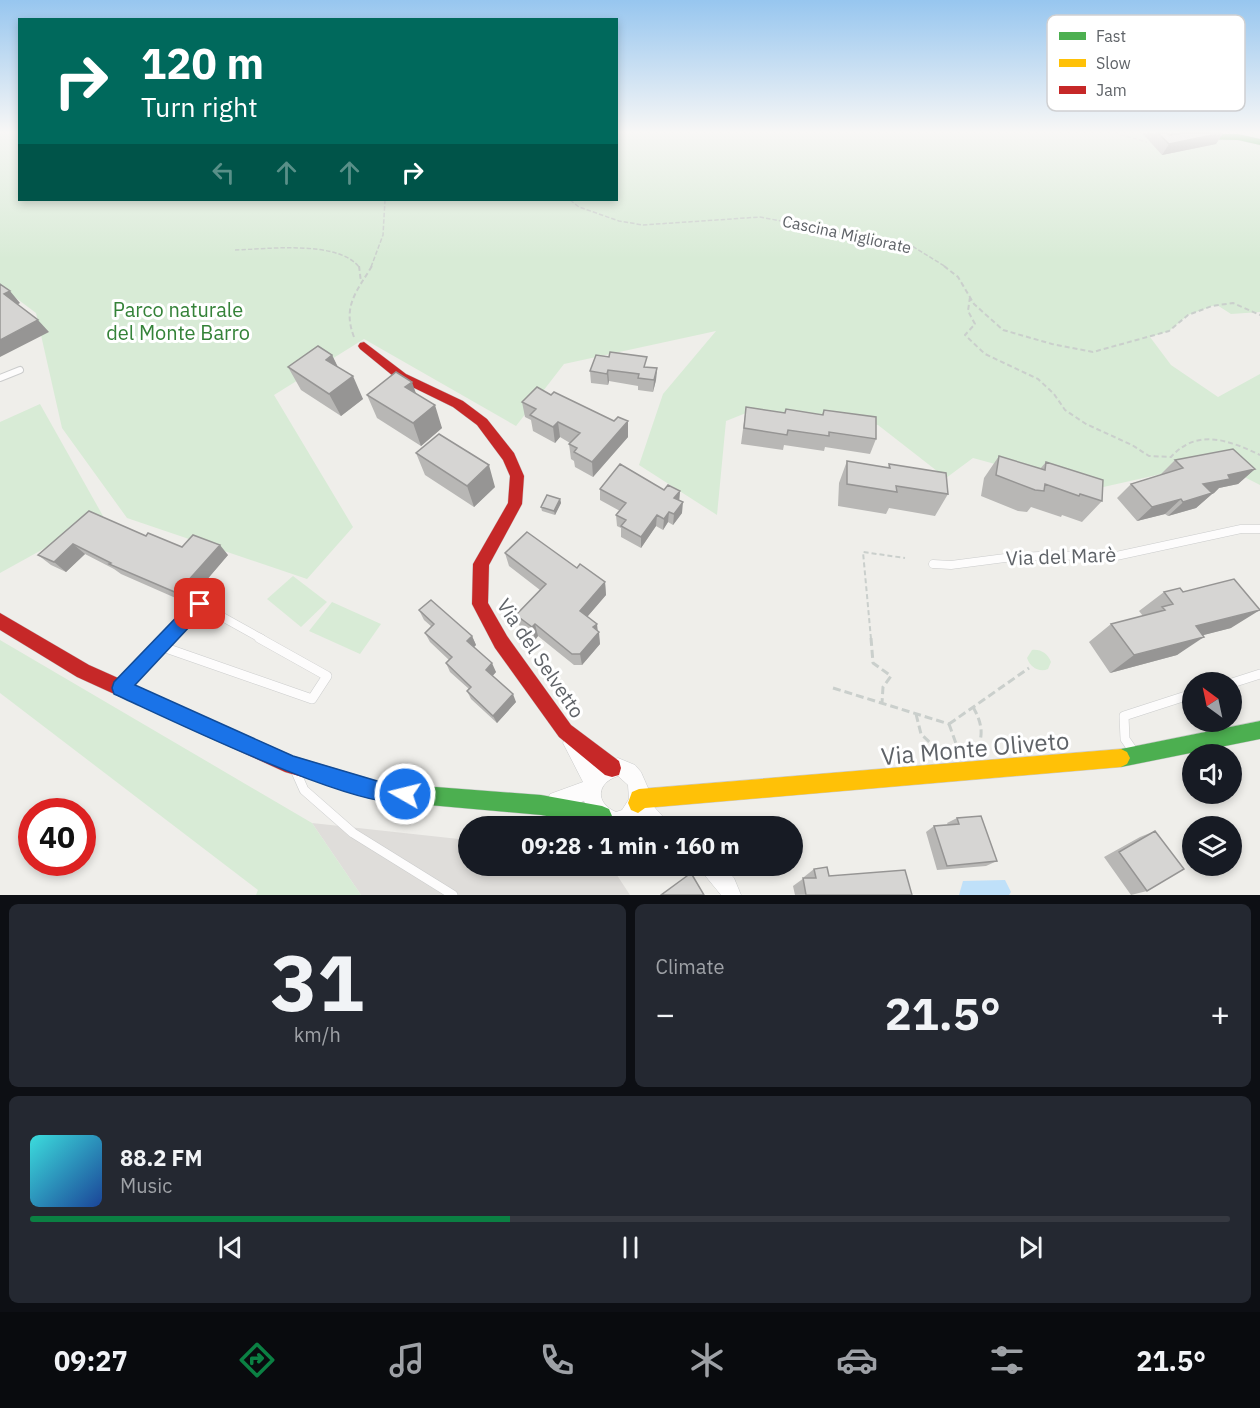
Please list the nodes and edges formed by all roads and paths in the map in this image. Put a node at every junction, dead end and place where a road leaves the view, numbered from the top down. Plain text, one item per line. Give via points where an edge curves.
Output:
1 (385, 201) edge
2 (571, 201) edge
3 (235, 250) dead end
4 (361, 282) junction
5 (970, 297) junction
6 (1260, 315) edge
7 (367, 351) joint
8 (20, 370) dead end
9 (0, 378) edge
10 (1260, 455) edge
11 (1260, 529) edge
12 (905, 558) dead end
13 (933, 564) dead end
14 (0, 621) edge
15 (160, 646) junction
16 (1029, 668) dead end
17 (1260, 674) edge
18 (1242, 680) edge
19 (120, 688) junction
20 (833, 688) dead end
21 (1182, 697) edge
22 (882, 703) junction
23 (973, 707) junction
24 (916, 714) junction
25 (948, 724) junction
26 (1260, 730) edge
27 (565, 731) junction
28 (973, 753) dead end
29 (945, 755) dead end
30 (1138, 756) junction
31 (954, 757) dead end
32 (292, 765) junction
33 (612, 768) junction
34 (635, 777) junction
35 (592, 786) junction
36 (692, 796) junction
37 (541, 804) junction
38 (635, 806) junction
39 (602, 816) joint
40 (620, 816) edge
41 (642, 816) edge
42 (646, 816) edge
43 (719, 876) edge
44 (453, 895) edge
45 (731, 895) edge

1 - 4 path via 386,222 377,256
2 - 5 path, Cascina Migliorate via 619,221 644,225 760,217 912,246 936,259 958,278
3 - 4 path via 340,254 357,263
4 - 7 path via 352,298 348,319 353,336
5 - 6 path, Cascina Migliorate via 1003,330 1093,352 1169,331 1188,315 1212,306 1233,303
5 - 10 path via 967,313 975,324 965,335 985,354 1038,379 1065,410 1086,424 1149,456 1171,457 1178,446 1204,438 1230,442
7 - 27 street, Via del Selvetto via 402,377 458,404 482,422 509,457 517,476 515,504 481,564 480,604 501,642
8 - 9 lane
11 - 13 lane, Via del Marè via 1241,529 1107,558 1057,555
12 - 22 path via 863,552 873,663 891,676 883,687
14 - 19 street via 83,671
15 - 15 lane via 312,699 327,676 200,604
15 - 19 lane
16 - 23 path
17 - 18 lane
19 - 32 street
20 - 22 path
21 - 30 lane via 1124,716 1125,739
22 - 24 path
23 - 25 path
23 - 28 path via 982,728 980,745
24 - 25 path
24 - 29 path via 921,734
25 - 31 path via 961,758
26 - 30 street, Via Monte Oliveto
27 - 33 street, Via del Selvetto
27 - 35 street
30 - 36 street, Via Monte Oliveto
32 - 37 street via 384,792
32 - 44 lane via 304,790 353,833
33 - 34 street via 624,769
33 - 35 street via 604,770
34 - 36 street
34 - 38 street
35 - 37 street
35 - 39 street via 593,804
36 - 38 street, Via Monte Oliveto
37 - 39 street
38 - 40 street
38 - 41 street
38 - 42 street
43 - 45 street

